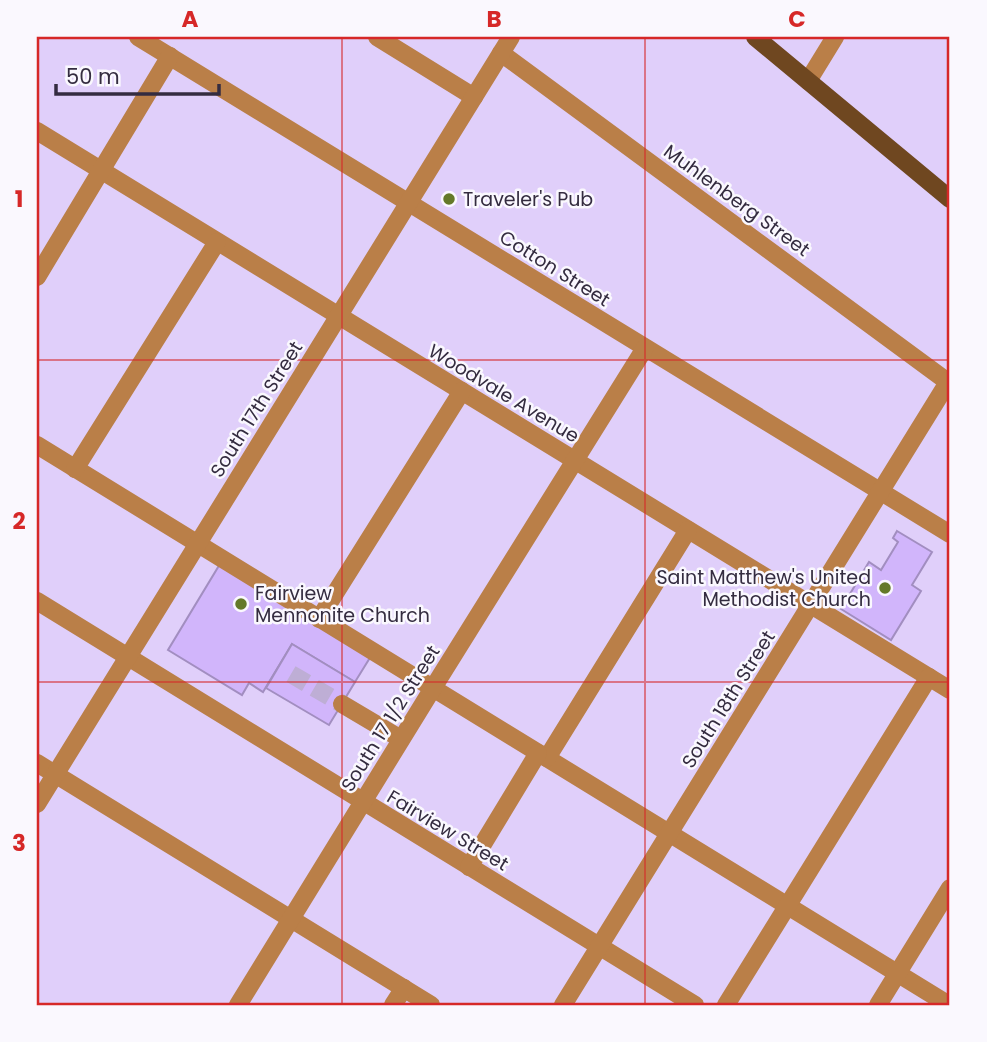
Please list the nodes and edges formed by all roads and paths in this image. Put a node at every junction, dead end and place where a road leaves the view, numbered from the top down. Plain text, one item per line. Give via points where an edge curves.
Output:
1 (138, 37) edge
2 (377, 37) edge
3 (511, 37) edge
4 (755, 37) edge
5 (835, 37) edge
6 (501, 53) junction
7 (170, 56) junction
8 (808, 80) junction
9 (474, 97) junction
10 (37, 131) edge
11 (102, 172) junction
12 (950, 199) edge
13 (409, 203) junction
14 (217, 242) junction
15 (37, 277) edge
16 (339, 316) junction
17 (645, 348) junction
18 (949, 380) edge
19 (462, 391) junction
20 (37, 445) edge
21 (575, 460) junction
22 (75, 469) junction
23 (881, 492) junction
24 (688, 530) junction
25 (950, 534) edge
26 (198, 544) junction
27 (37, 601) edge
28 (811, 605) junction
29 (319, 619) junction
30 (128, 657) junction
31 (929, 677) junction
32 (433, 688) junction
33 (950, 690) edge
34 (342, 704) tunnel mouth
35 (401, 739) junction
36 (542, 755) junction
37 (37, 763) edge
38 (55, 774) junction
39 (363, 802) junction
40 (37, 804) edge
41 (669, 833) junction
42 (469, 867) junction
43 (950, 888) edge
44 (788, 905) junction
45 (291, 919) junction
46 (599, 946) junction
47 (898, 973) junction
48 (404, 988) junction
49 (238, 1005) edge
50 (393, 1005) edge
51 (431, 1005) edge
52 (563, 1005) edge
53 (695, 1005) edge
54 (726, 1005) edge
55 (878, 1005) edge
56 (949, 1005) edge

1 - 7 street, Cotton Street
2 - 9 street
3 - 6 street, South 17th Street
4 - 8 main road
5 - 8 street
6 - 9 street, South 17th Street
6 - 18 street, Muhlenberg Street
7 - 11 street
7 - 13 street, Cotton Street
8 - 12 main road
9 - 13 street, South 17th Street
10 - 11 street, Woodvale Avenue
11 - 14 street, Woodvale Avenue
11 - 15 street
13 - 16 street, South 17th Street
13 - 17 street, Cotton Street
14 - 16 street, Woodvale Avenue
14 - 22 street
16 - 19 street, Woodvale Avenue
16 - 26 street, South 17th Street
17 - 21 street, South 17 1/2 Street
17 - 23 street, Cotton Street
18 - 23 street, South 18th Street
19 - 21 street, Woodvale Avenue
19 - 29 street
20 - 22 street
21 - 24 street, Woodvale Avenue
21 - 32 street, South 17 1/2 Street
22 - 26 street
23 - 25 street, Cotton Street
23 - 28 street, South 18th Street
24 - 28 street, Woodvale Avenue
24 - 36 street
26 - 29 street
26 - 30 street, South 17th Street
27 - 30 street, Fairview Street
28 - 31 street, Woodvale Avenue
28 - 41 street, South 18th Street
29 - 32 street
30 - 38 street, South 17th Street
30 - 39 street, Fairview Street
31 - 33 street, Woodvale Avenue
31 - 44 street
32 - 35 street, South 17 1/2 Street
32 - 36 street
34 - 35 street
35 - 39 street, South 17 1/2 Street
36 - 41 street
36 - 42 street
37 - 38 street
38 - 40 street, South 17th Street
38 - 45 street
39 - 42 street, Fairview Street
39 - 45 street, South 17 1/2 Street
41 - 44 street
41 - 46 street, South 18th Street
42 - 46 street, Fairview Street
43 - 47 street
44 - 47 street
44 - 54 street
45 - 48 street
45 - 49 street, South 17 1/2 Street
46 - 52 street, South 18th Street
46 - 53 street, Fairview Street
47 - 55 street
47 - 56 street
48 - 50 street
48 - 51 street

